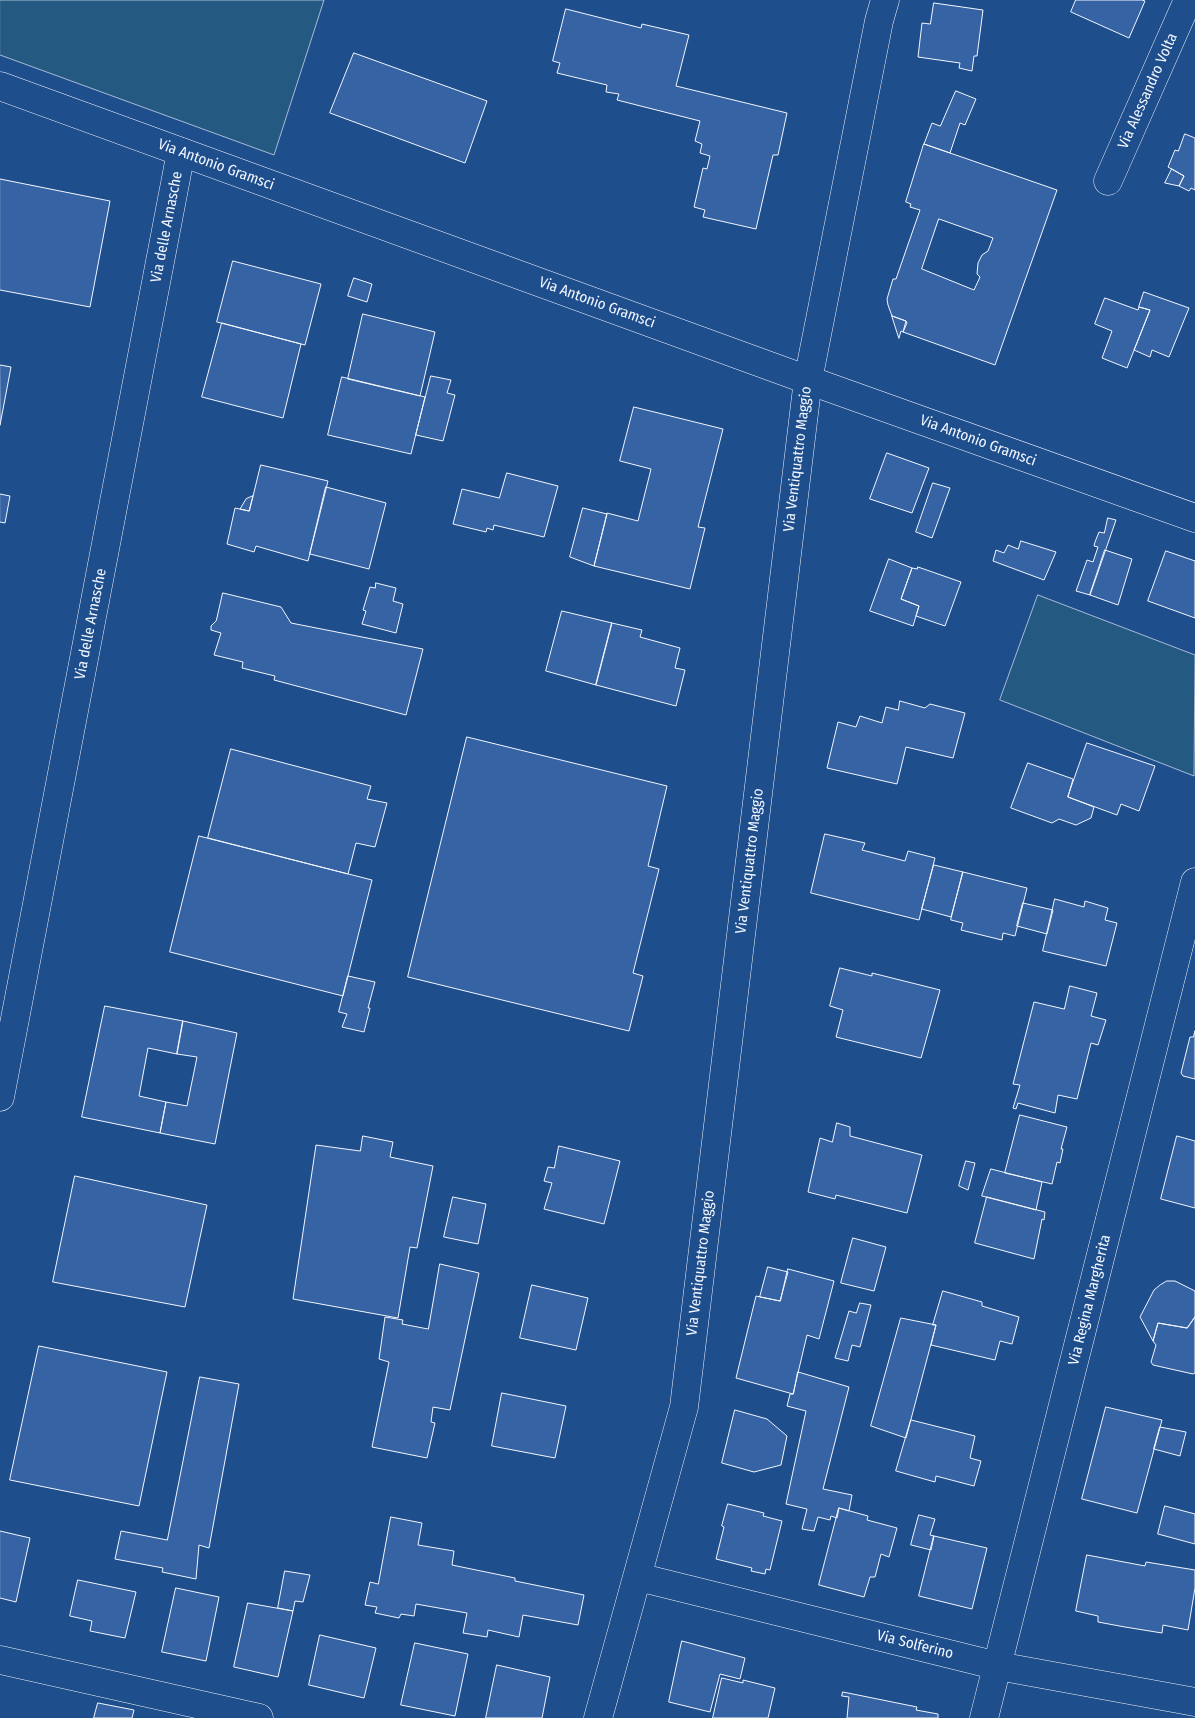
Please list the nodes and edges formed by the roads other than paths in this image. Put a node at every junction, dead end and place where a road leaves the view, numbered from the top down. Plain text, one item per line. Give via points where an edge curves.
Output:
1 (885, 0) edge
2 (1188, 0) edge
3 (0, 86) edge
4 (181, 152) junction
5 (1108, 181) dead end
6 (808, 380) junction
7 (1195, 518) edge
8 (1195, 882) edge
9 (0, 1096) edge
10 (638, 1577) junction
11 (0, 1660) edge
12 (998, 1666) junction
13 (1195, 1702) edge
14 (259, 1718) edge
15 (598, 1718) edge
16 (984, 1718) edge

1 - 6 street, Via Ventiquattro Maggio
2 - 5 street, Via Alessandro Volta
3 - 4 street, Via Antonio Gramsci
4 - 6 street, Via Antonio Gramsci
4 - 9 street, Via delle Arnasche
6 - 7 street, Via Antonio Gramsci
6 - 10 street, Via Ventiquattro Maggio via 684,1407
8 - 12 street, Via Regina Margherita
10 - 12 street, Via Solferino
10 - 15 street, Via Ventiquattro Maggio
11 - 14 street
12 - 13 street, Via Solferino
12 - 16 street, Via Regina Margherita

